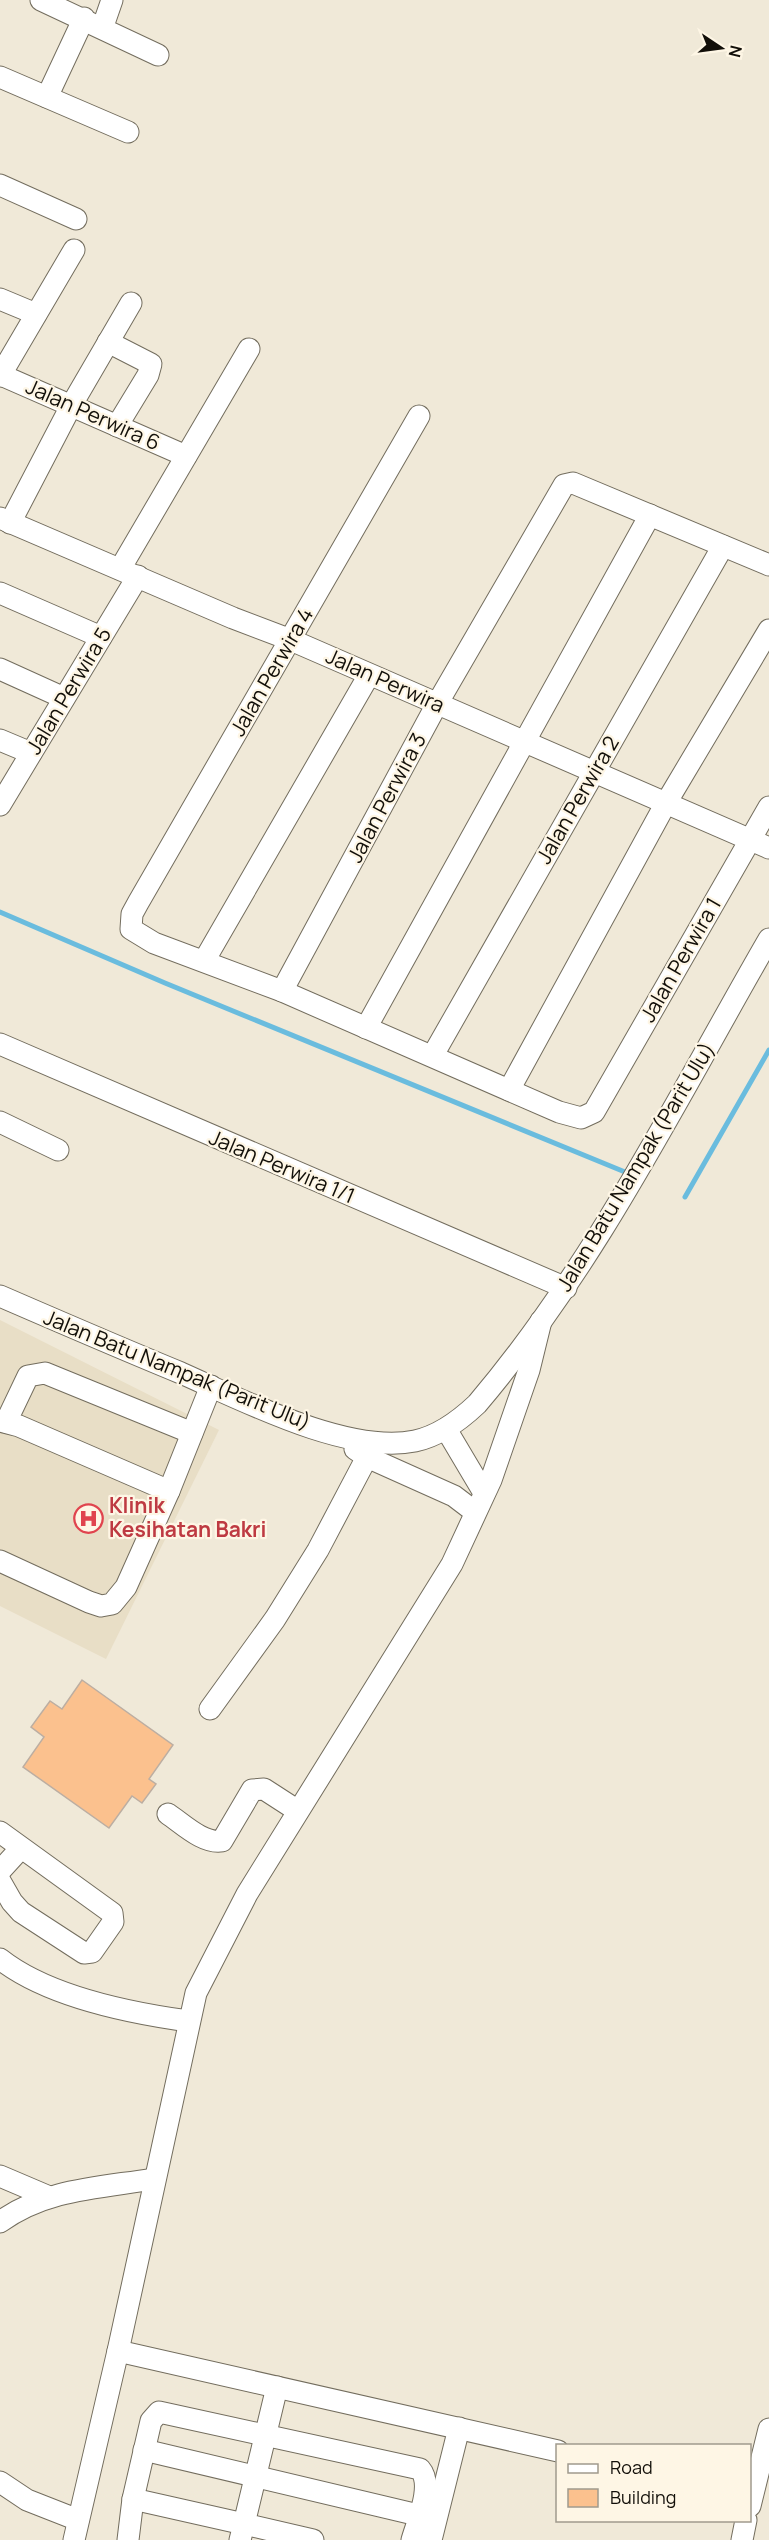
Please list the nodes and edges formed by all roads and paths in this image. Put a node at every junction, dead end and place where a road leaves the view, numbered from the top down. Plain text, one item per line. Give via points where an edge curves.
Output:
1 (41, 0) edge
2 (112, 0) edge
3 (93, 22) junction
4 (158, 55) dead end
5 (0, 77) edge
6 (47, 97) junction
7 (129, 132) dead end
8 (0, 185) edge
9 (76, 219) dead end
10 (74, 250) dead end
11 (0, 298) edge
12 (131, 303) dead end
13 (36, 314) junction
14 (108, 342) junction
15 (249, 349) dead end
16 (0, 375) edge
17 (71, 406) junction
18 (418, 416) dead end
19 (117, 426) junction
20 (186, 456) junction
21 (650, 515) junction
22 (5, 521) edge
23 (723, 546) junction
24 (769, 565) edge
25 (129, 573) junction
26 (0, 593) edge
27 (769, 630) edge
28 (101, 637) junction
29 (291, 640) junction
30 (0, 669) edge
31 (369, 675) junction
32 (64, 698) junction
33 (437, 704) junction
34 (0, 740) edge
35 (524, 742) junction
36 (31, 753) junction
37 (594, 772) junction
38 (666, 803) junction
39 (0, 805) edge
40 (769, 807) edge
41 (760, 844) edge
42 (769, 939) edge
43 (204, 961) junction
44 (282, 991) junction
45 (366, 1028) junction
46 (0, 1044) edge
47 (433, 1055) junction
48 (510, 1090) junction
49 (0, 1122) edge
50 (58, 1150) dead end
51 (566, 1288) junction
52 (0, 1296) edge
53 (542, 1321) junction
54 (211, 1386) junction
55 (3, 1422) edge
56 (446, 1429) junction
57 (192, 1433) junction
58 (333, 1433) junction
59 (367, 1457) junction
60 (169, 1491) junction
61 (484, 1493) junction
62 (475, 1512) junction
63 (0, 1560) edge
64 (210, 1709) dead end
65 (298, 1811) junction
66 (168, 1814) dead end
67 (0, 1832) edge
68 (21, 1848) junction
69 (0, 1871) edge
70 (0, 1881) edge
71 (0, 1959) edge
72 (188, 2020) junction
73 (0, 2176) edge
74 (153, 2179) junction
75 (47, 2196) junction
76 (0, 2222) edge
77 (118, 2351) junction
78 (277, 2387) junction
79 (459, 2428) junction
80 (769, 2428) edge
81 (265, 2434) junction
82 (144, 2450) junction
83 (556, 2451) edge
84 (255, 2477) junction
85 (0, 2482) edge
86 (751, 2495) edge
87 (133, 2499) junction
88 (418, 2516) junction
89 (746, 2522) edge
90 (76, 2530) edge
91 (242, 2532) edge
92 (128, 2540) edge
93 (313, 2540) edge
94 (412, 2540) edge
95 (431, 2540) edge
96 (742, 2540) edge

1 - 3 street
2 - 3 street
3 - 4 street
3 - 6 street
5 - 6 street
6 - 7 street
8 - 9 street
10 - 13 street
11 - 13 street
12 - 14 street
13 - 16 street
14 - 17 street
14 - 19 street via 151,364
15 - 20 street, Jalan Perwira 5
16 - 17 street, Jalan Perwira 6
17 - 19 street, Jalan Perwira 6
17 - 22 street
18 - 29 street, Jalan Perwira 4
19 - 20 street, Jalan Perwira 6
20 - 25 street, Jalan Perwira 5
21 - 23 street
21 - 33 street, Jalan Perwira 3 via 567,483
21 - 35 street
22 - 25 street, Jalan Perwira
23 - 24 street
23 - 37 street, Jalan Perwira 2
25 - 28 street, Jalan Perwira 5
25 - 29 street, Jalan Perwira
26 - 28 street
27 - 38 street
28 - 32 street, Jalan Perwira 5
29 - 31 street, Jalan Perwira
29 - 43 street, Jalan Perwira 4 via 132,914 131,929 154,943
30 - 32 street
31 - 33 street, Jalan Perwira
31 - 43 street
32 - 36 street, Jalan Perwira 5
33 - 35 street, Jalan Perwira
33 - 44 street, Jalan Perwira 3
34 - 36 street
35 - 37 street, Jalan Perwira
35 - 45 street
36 - 39 street, Jalan Perwira 5
37 - 38 street, Jalan Perwira
37 - 47 street, Jalan Perwira 2
38 - 41 street, Jalan Perwira
38 - 48 street
40 - 41 street, Jalan Perwira 1
41 - 48 street, Jalan Perwira 1 via 594,1112 581,1118 570,1116
42 - 51 street, Jalan Batu Nampak (Parit Ulu) via 629,1186
43 - 44 street
44 - 45 street
45 - 47 street
46 - 51 street, Jalan Perwira 1/1
47 - 48 street
49 - 50 street
51 - 53 street, Jalan Batu Nampak (Parit Ulu)
52 - 54 street, Jalan Batu Nampak (Parit Ulu)
53 - 56 street, Jalan Batu Nampak (Parit Ulu) via 477,1404
53 - 61 street via 529,1370
54 - 57 street
54 - 58 street, Jalan Batu Nampak (Parit Ulu)
55 - 57 street via 28,1377 45,1373
55 - 60 street
56 - 58 street, Jalan Batu Nampak (Parit Ulu) via 407,1443 370,1442
56 - 61 street
57 - 60 street
58 - 59 street
59 - 62 street via 454,1496
59 - 64 street via 318,1550 275,1619
60 - 63 street via 126,1587 112,1604 89,1602
61 - 62 street
62 - 65 street via 452,1564
65 - 66 street via 264,1789 252,1790 222,1841 215,1842
65 - 72 street via 224,1934 196,1993
67 - 68 street
68 - 69 street
68 - 70 street via 112,1913 113,1922 92,1952 84,1953 16,1907
71 - 72 street via 35,1982 63,1992 155,2016
72 - 74 street
73 - 75 street
74 - 75 street
74 - 77 street
75 - 76 street
77 - 78 street
77 - 90 street
78 - 79 street
78 - 81 street
79 - 83 street
79 - 95 street
80 - 86 street
81 - 82 street via 159,2412 151,2421
81 - 84 street
81 - 88 street via 420,2469 426,2485
82 - 84 street
82 - 87 street
84 - 88 street
84 - 91 street
85 - 90 street
87 - 91 street
87 - 92 street
88 - 94 street
89 - 96 street
91 - 93 street

